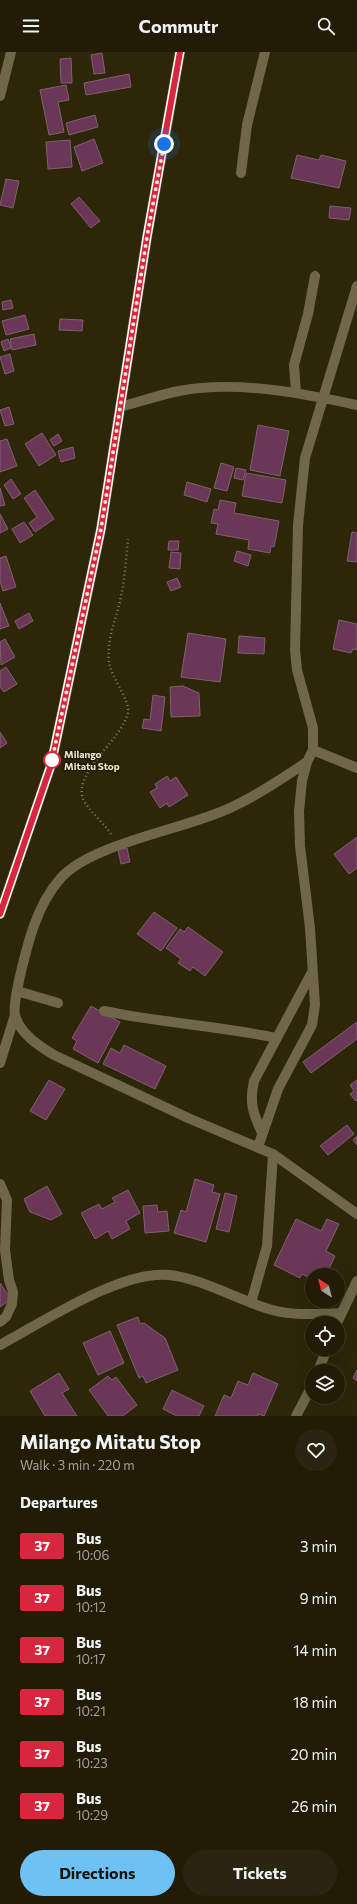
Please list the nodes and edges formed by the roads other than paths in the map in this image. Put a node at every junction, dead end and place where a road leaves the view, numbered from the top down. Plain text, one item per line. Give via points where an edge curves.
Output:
1 (11, 52) edge
2 (180, 52) edge
3 (266, 52) edge
4 (0, 96) edge
5 (241, 173) dead end
6 (315, 276) dead end
7 (357, 286) edge
8 (296, 392) junction
9 (324, 398) junction
10 (357, 405) edge
11 (120, 407) junction
12 (313, 750) junction
13 (308, 762) junction
14 (357, 768) edge
15 (0, 914) edge
16 (312, 972) junction
17 (17, 991) junction
18 (58, 1003) dead end
19 (104, 1011) dead end
20 (15, 1014) junction
21 (277, 1038) junction
22 (0, 1063) edge
23 (262, 1133) junction
24 (258, 1147) junction
25 (273, 1154) junction
26 (0, 1184) edge
27 (357, 1214) edge
28 (357, 1281) edge
29 (250, 1303) junction
30 (342, 1313) junction
31 (341, 1316) edge
32 (0, 1322) edge
33 (0, 1345) edge
34 (305, 1399) edge
35 (296, 1416) edge

1 - 4 street
2 - 11 street
3 - 5 street via 247,125
6 - 8 street via 294,365
7 - 9 street
8 - 9 street
8 - 11 street via 207,388 179,391
9 - 10 street
9 - 12 street via 306,458 298,525 295,650 297,670 313,728
11 - 15 street via 101,529 51,765
12 - 13 street
12 - 14 street
13 - 16 street via 302,781 299,811
13 - 17 street via 232,808 86,859 61,877 42,902
16 - 21 street
16 - 23 street via 315,1005 312,1025 278,1089
17 - 18 street
17 - 20 street
19 - 21 street via 240,1030
20 - 22 street
20 - 24 street via 25,1032 36,1044 54,1055 188,1118
21 - 23 street via 254,1081 252,1091 253,1112
23 - 24 street
24 - 25 street
25 - 27 street
25 - 29 street via 267,1246
26 - 32 street via 7,1200 5,1250 13,1292 12,1304 6,1317
28 - 30 street
29 - 30 street via 290,1314
29 - 33 street via 196,1281 169,1275 148,1276 114,1285
30 - 31 street
34 - 35 street

